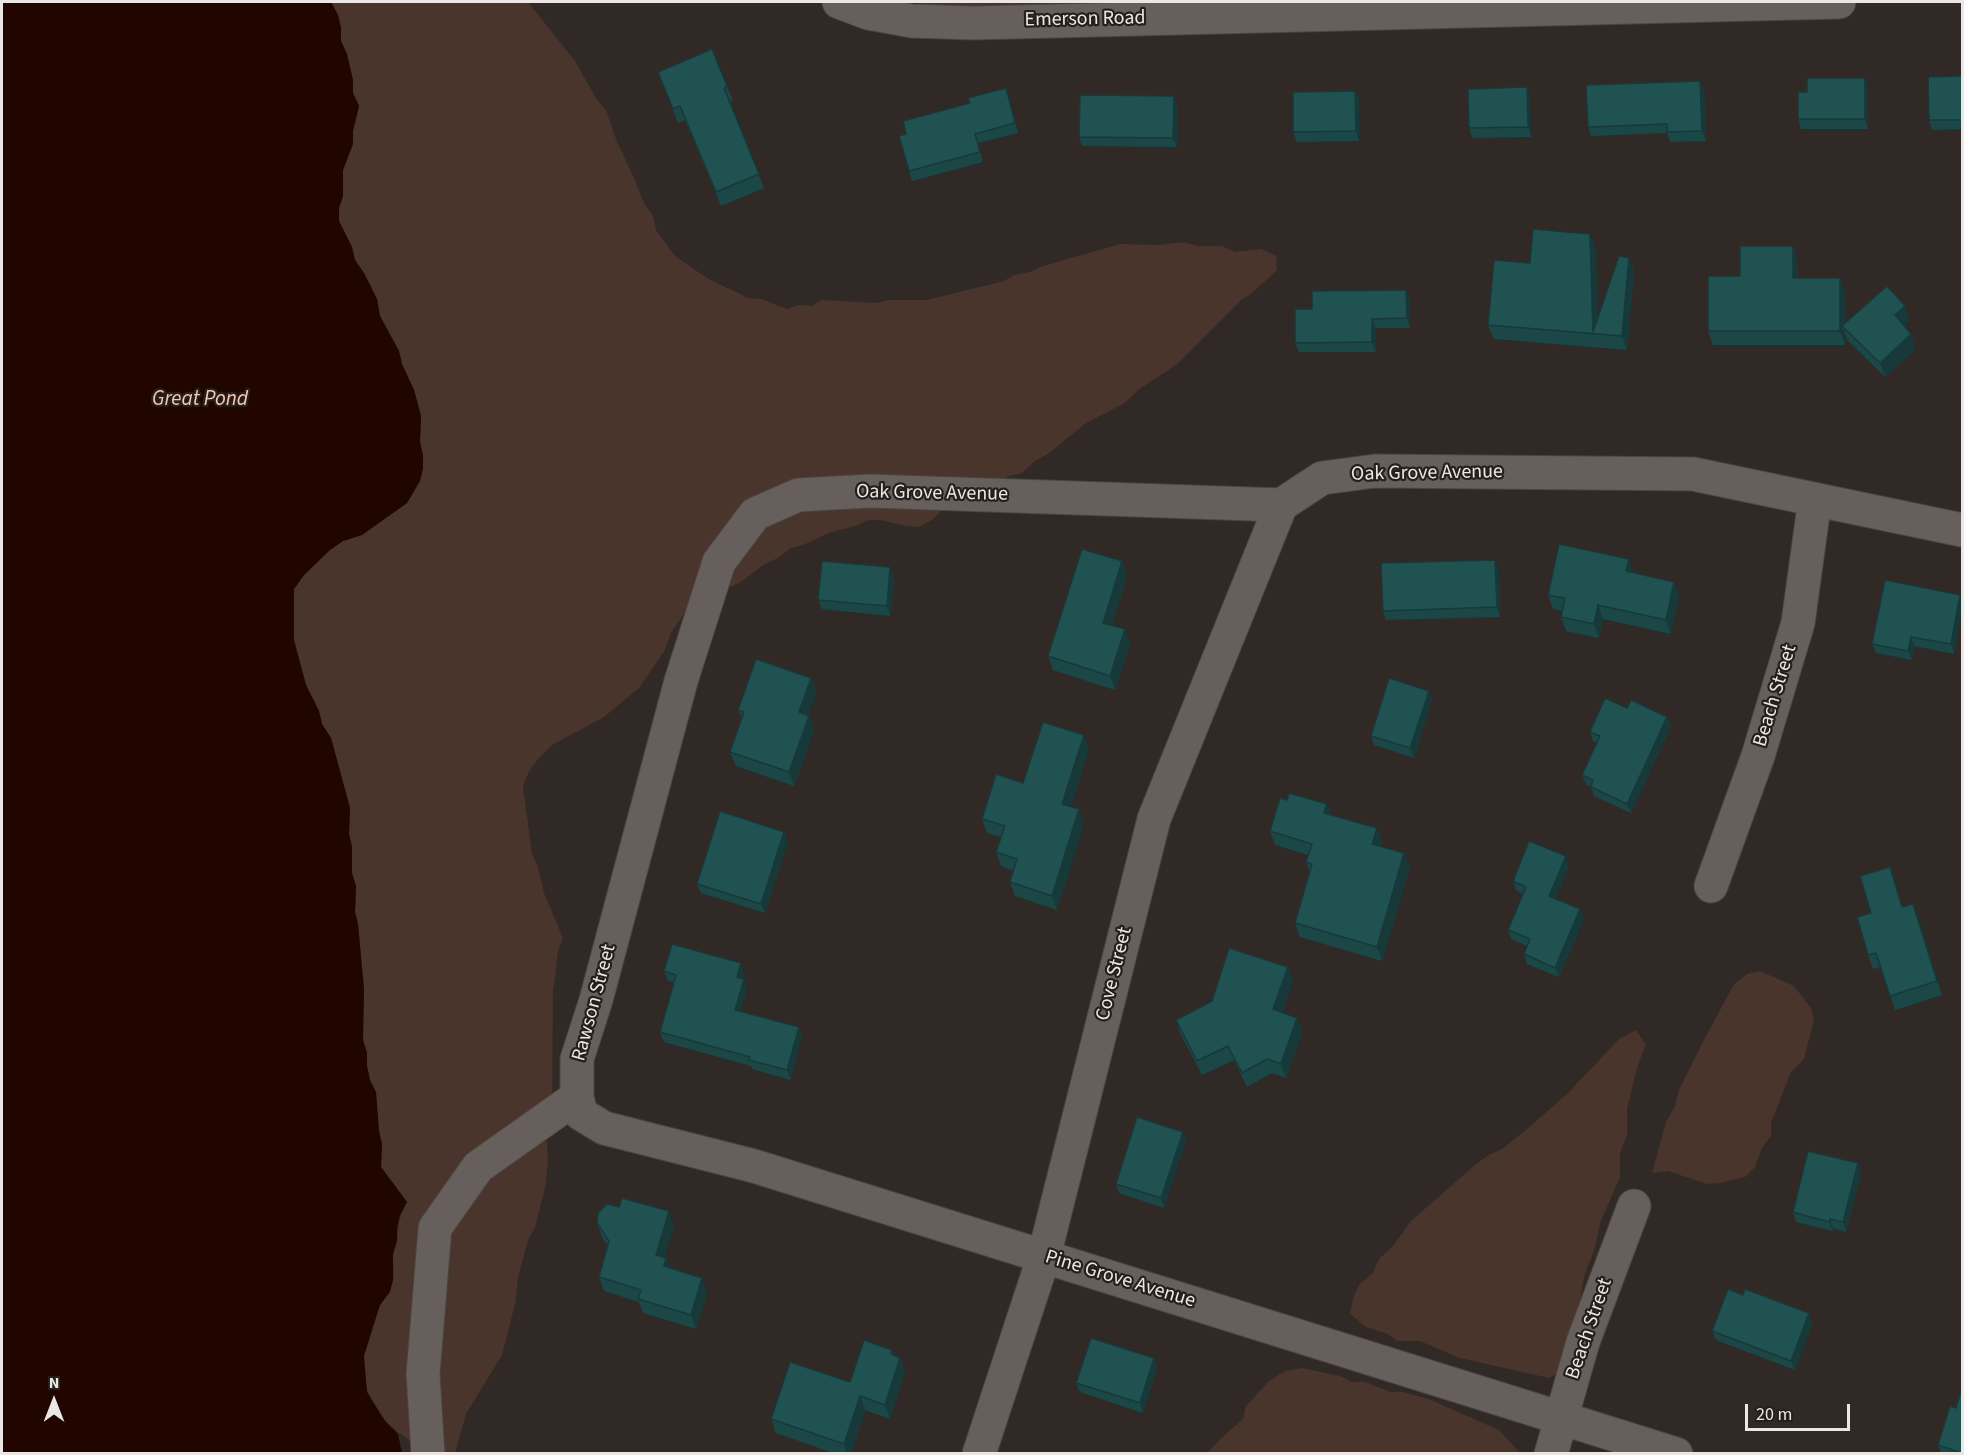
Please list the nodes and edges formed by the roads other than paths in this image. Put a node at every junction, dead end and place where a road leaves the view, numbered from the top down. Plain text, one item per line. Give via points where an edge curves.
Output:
1 (839, 2) edge
2 (1839, 2) edge
3 (1815, 499) junction
4 (1281, 504) junction
5 (755, 514) joint
6 (1962, 530) edge
7 (1711, 886) dead end
8 (577, 1097) junction
9 (1634, 1206) dead end
10 (1044, 1257) junction
11 (1561, 1418) junction
12 (428, 1454) edge
13 (979, 1454) edge
14 (1551, 1454) edge
15 (1676, 1454) edge

1 - 2 street, Emerson Road via 868,13 912,21 973,23
3 - 4 street, Oak Grove Avenue via 1693,474 1375,471 1322,478
3 - 6 street, Oak Grove Avenue
3 - 7 street, Beach Street via 1798,623 1758,756
4 - 5 street, Oak Grove Avenue via 870,491 798,495
4 - 10 street, Cove Street via 1154,819
5 - 8 street, Rawson Street via 719,562 681,681 577,1059
8 - 10 street, Pine Grove Avenue via 581,1114 604,1128 754,1166
8 - 12 street via 478,1167 435,1228 423,1374
9 - 11 street, Beach Street via 1583,1342
10 - 11 street, Pine Grove Avenue
10 - 13 street, Cove Street
11 - 14 street, Beach Street
11 - 15 street, Pine Grove Avenue

